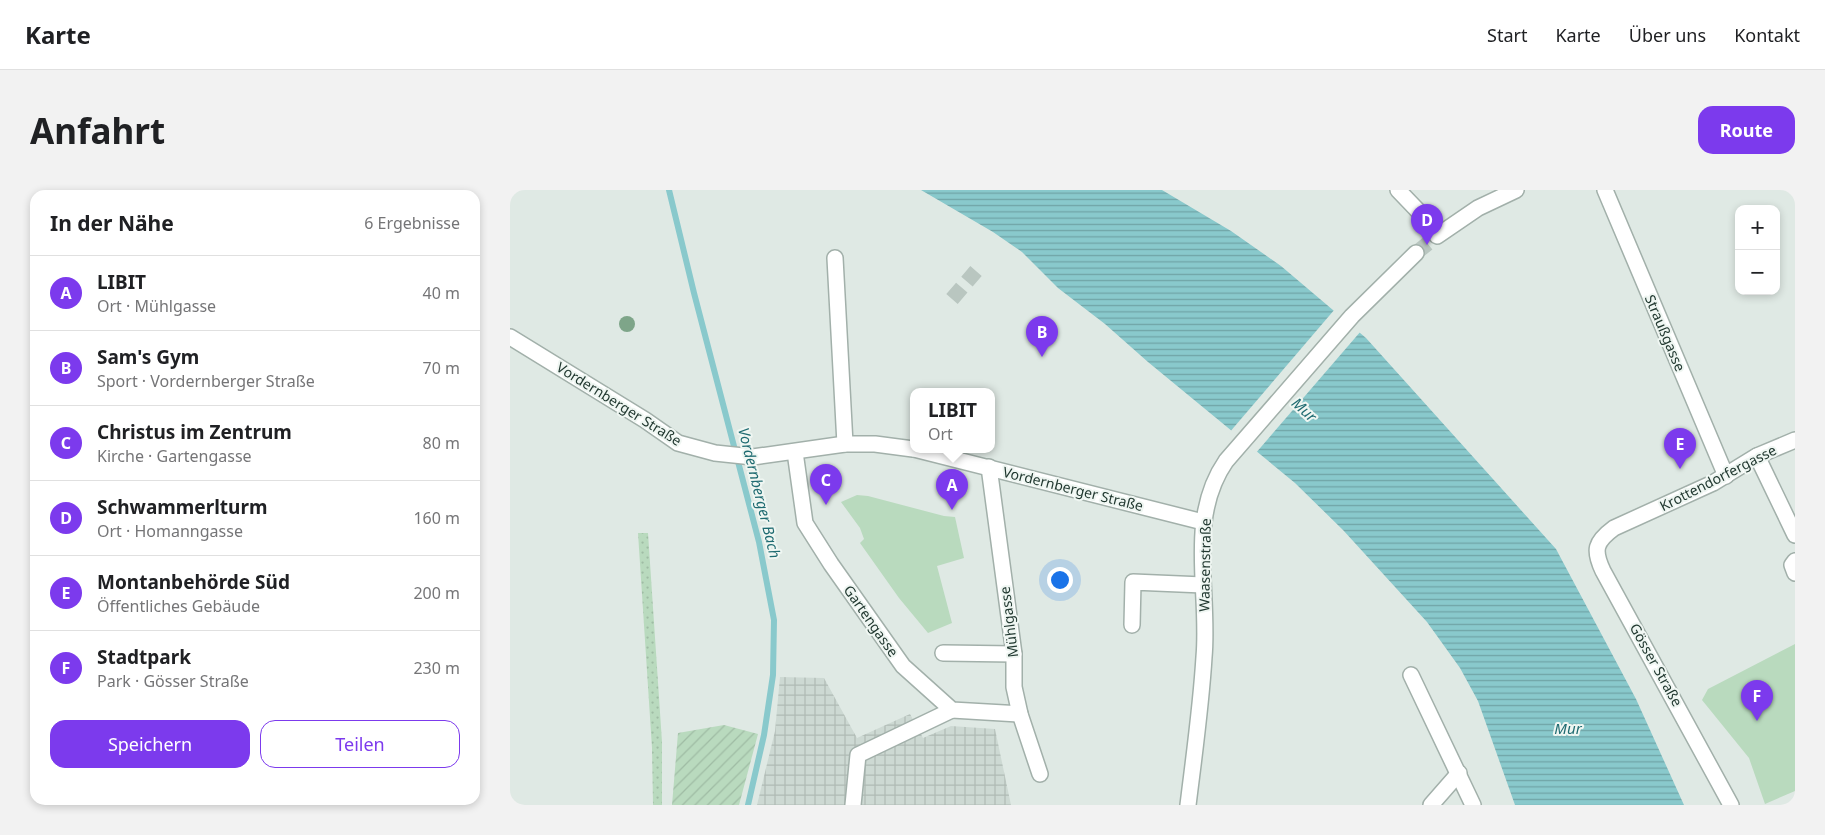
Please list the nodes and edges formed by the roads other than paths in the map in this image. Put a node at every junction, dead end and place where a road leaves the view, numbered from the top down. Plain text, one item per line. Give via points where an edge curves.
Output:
1 (1398, 190) edge
2 (1516, 190) edge
3 (1605, 190) edge
4 (1422, 214) dead end
5 (1437, 236) tunnel mouth
6 (1416, 254) tunnel mouth
7 (835, 258) dead end
8 (510, 337) edge
9 (1795, 440) edge
10 (844, 444) junction
11 (910, 449) edge
12 (795, 452) junction
13 (948, 453) edge
14 (1757, 456) junction
15 (989, 467) junction
16 (1726, 476) junction
17 (1203, 522) junction
18 (1614, 528) joint
19 (1795, 535) edge
20 (1795, 560) edge
21 (1795, 573) edge
22 (1203, 586) junction
23 (1132, 626) dead end
24 (943, 653) dead end
25 (1014, 654) junction
26 (1411, 675) dead end
27 (952, 710) junction
28 (1020, 714) junction
29 (1459, 773) junction
30 (1040, 774) dead end
31 (853, 805) edge
32 (1188, 805) edge
33 (1431, 805) edge
34 (1473, 805) edge
35 (1731, 805) edge

1 - 4 street
2 - 5 street via 1478,208
3 - 16 street, Straußgasse
6 - 17 street, Waasenstraße via 1352,316 1226,461 1216,477
7 - 10 street
8 - 12 street, Vordernberger Straße via 678,443 715,453 754,457
9 - 14 street, Krottendorfergasse
10 - 11 street, Vordernberger Straße
10 - 12 street, Vordernberger Straße
12 - 27 street, Gartengasse via 805,523 830,564 903,666
13 - 15 street, Vordernberger Straße
14 - 16 street, Krottendorfergasse
14 - 19 street
15 - 17 street, Vordernberger Straße
15 - 25 street, Mühlgasse
16 - 18 street, Krottendorfergasse
17 - 22 street, Waasenstraße
18 - 35 street, Gösser Straße via 1602,536 1597,546 1598,559
20 - 21 street via 1792,568
22 - 23 street via 1133,582
22 - 32 street, Waasenstraße via 1205,655
24 - 25 street
25 - 28 street, Mühlgasse via 1014,687
26 - 29 street
27 - 28 street
27 - 31 street via 858,755
28 - 30 street, Mühlgasse
29 - 33 street
29 - 34 street

